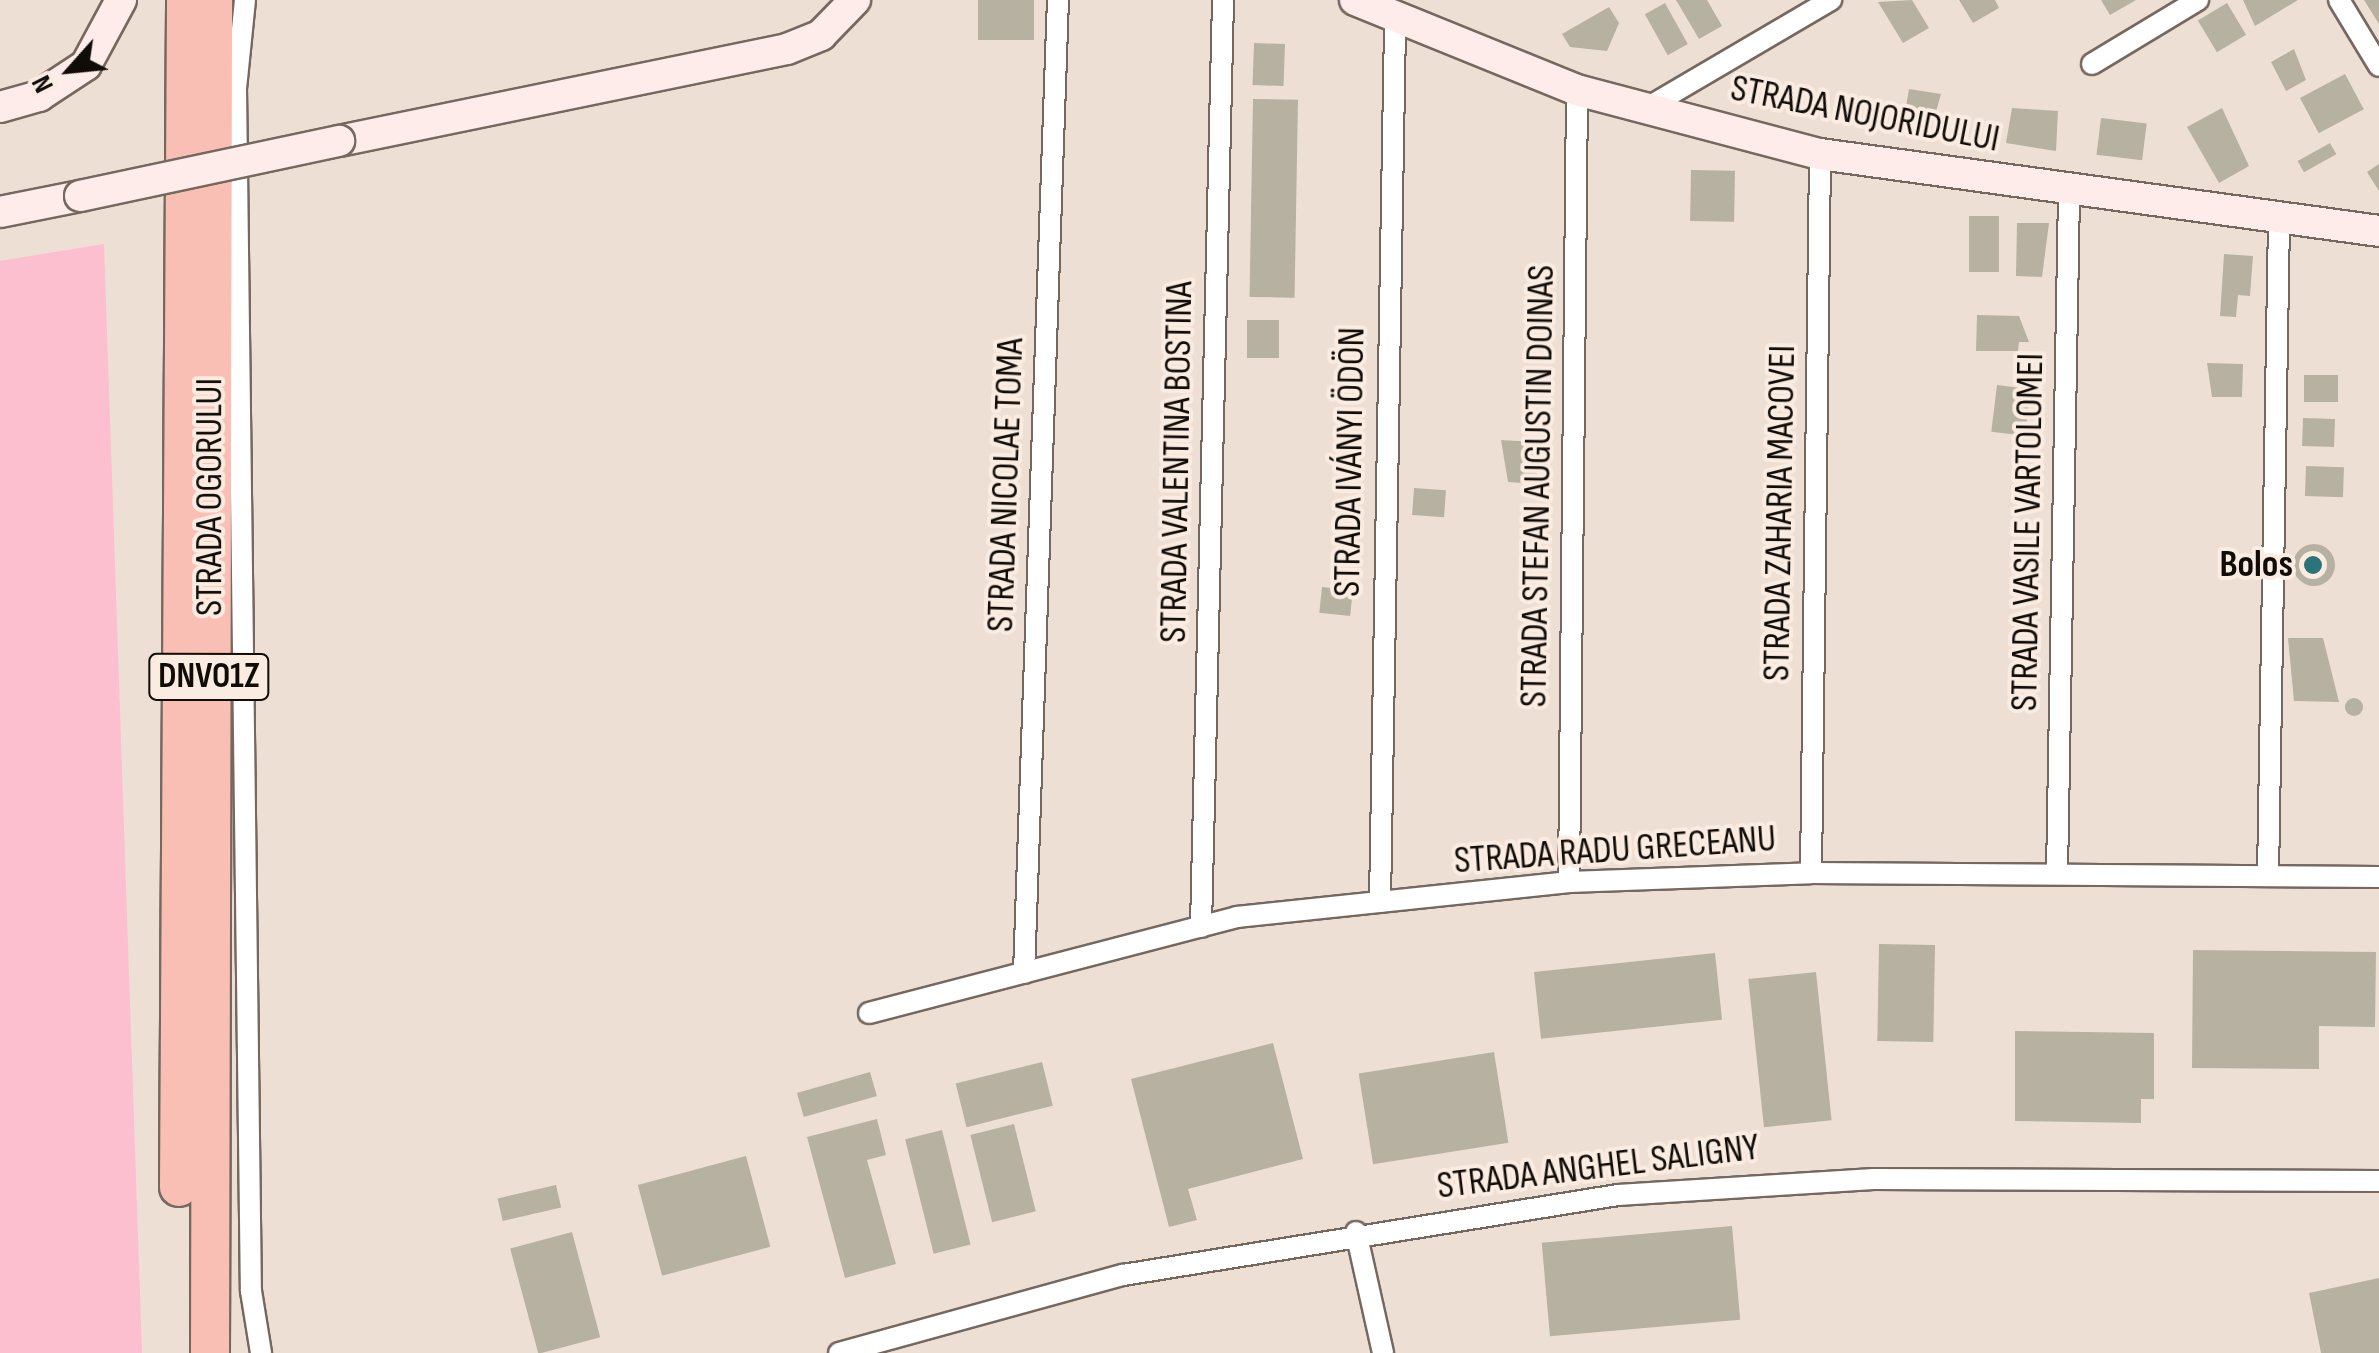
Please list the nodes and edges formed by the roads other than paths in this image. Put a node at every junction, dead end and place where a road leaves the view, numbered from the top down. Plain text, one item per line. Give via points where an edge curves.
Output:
1 (121, 0) edge
2 (186, 0) edge
3 (213, 0) edge
4 (245, 0) edge
5 (855, 0) edge
6 (1058, 0) edge
7 (1223, 0) edge
8 (1355, 0) edge
9 (1831, 0) edge
10 (2198, 0) edge
11 (2339, 0) edge
12 (1395, 12) edge
13 (2092, 64) dead end
14 (2379, 66) edge
15 (1577, 90) junction
16 (0, 107) edge
17 (1645, 108) junction
18 (1820, 154) junction
19 (2069, 191) junction
20 (0, 212) edge
21 (2278, 218) junction
22 (2379, 231) edge
23 (1811, 873) junction
24 (2057, 874) junction
25 (2268, 876) junction
26 (2379, 877) edge
27 (1570, 882) junction
28 (1380, 902) junction
29 (1201, 927) junction
30 (1024, 973) junction
31 (869, 1013) dead end
32 (2379, 1181) edge
33 (1356, 1232) junction
34 (184, 1353) edge
35 (210, 1353) edge
36 (261, 1353) edge
37 (839, 1353) edge
38 (1383, 1353) edge

1 - 16 main road via 86,65 39,96
2 - 34 highway, STRADA OGORULUI / DNVO1Z via 177,1106
3 - 35 highway, STRADA OGORULUI / DNVO1Z
4 - 36 street via 236,88 250,1252
5 - 20 main road, bridge via 820,34 787,49
6 - 30 street, STRADA NICOLAE TOMA
7 - 29 street, STRADA VALENTINA BOSTINA
8 - 12 main road, STRADA NOJORIDULUI
9 - 17 street
10 - 13 street
11 - 14 street
12 - 15 main road, STRADA NOJORIDULUI
12 - 28 street, STRADA IVÁNYI ÖDÖN
15 - 17 main road, STRADA NOJORIDULUI
15 - 27 street, STRADA STEFAN AUGUSTIN DOINAS
17 - 18 main road, STRADA NOJORIDULUI
18 - 19 main road, STRADA NOJORIDULUI
18 - 23 street, STRADA ZAHARIA MACOVEI
19 - 21 main road, STRADA NOJORIDULUI
19 - 24 street, STRADA VASILE VARTOLOMEI
21 - 22 main road, STRADA NOJORIDULUI
21 - 25 street
23 - 24 street, STRADA RADU GRECEANU
23 - 27 street, STRADA RADU GRECEANU
24 - 25 street, STRADA RADU GRECEANU
25 - 26 street, STRADA RADU GRECEANU
27 - 28 street, STRADA RADU GRECEANU
28 - 29 street, STRADA RADU GRECEANU
29 - 30 street, STRADA RADU GRECEANU
30 - 31 street, STRADA RADU GRECEANU
32 - 33 street, STRADA ANGHEL SALIGNY via 1762,1182
33 - 37 street, STRADA ANGHEL SALIGNY via 1123,1275
33 - 38 street

